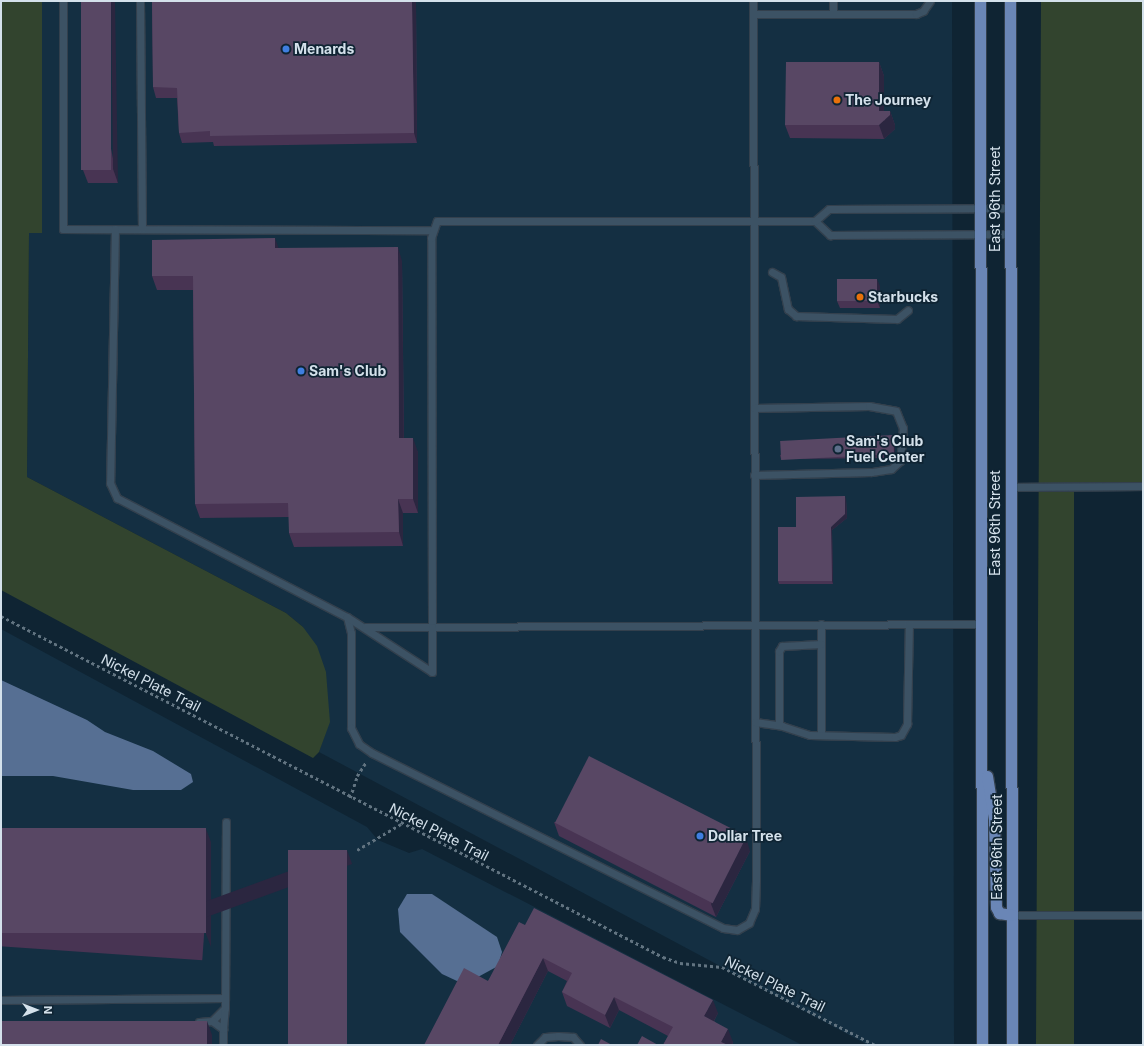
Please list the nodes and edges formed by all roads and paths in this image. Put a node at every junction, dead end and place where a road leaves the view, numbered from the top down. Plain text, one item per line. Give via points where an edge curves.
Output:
1 (62, 1) edge
2 (140, 1) edge
3 (753, 1) edge
4 (833, 1) edge
5 (930, 1) edge
6 (980, 1) edge
7 (1010, 1) edge
8 (753, 14) junction
9 (833, 14) junction
10 (981, 208) junction
11 (1010, 208) junction
12 (753, 220) junction
13 (815, 221) junction
14 (115, 229) junction
15 (142, 229) junction
16 (434, 230) junction
17 (1010, 234) junction
18 (981, 235) junction
19 (772, 272) dead end
20 (908, 310) dead end
21 (754, 408) junction
22 (754, 475) junction
23 (1143, 486) edge
24 (1010, 487) junction
25 (1, 616) edge
26 (347, 617) junction
27 (755, 624) junction
28 (821, 624) junction
29 (909, 624) junction
30 (982, 624) junction
31 (365, 627) junction
32 (432, 627) junction
33 (821, 644) junction
34 (755, 722) junction
35 (778, 725) junction
36 (821, 735) junction
37 (982, 744) junction
38 (372, 753) junction
39 (350, 798) junction
40 (226, 822) dead end
41 (401, 824) junction
42 (357, 850) dead end
43 (1012, 915) junction
44 (1143, 915) edge
45 (225, 998) junction
46 (1, 1000) edge
47 (225, 1008) junction
48 (212, 1021) junction
49 (189, 1022) edge
50 (223, 1029) junction
51 (223, 1045) edge
52 (537, 1045) edge
53 (580, 1045) edge
54 (874, 1045) edge
55 (982, 1045) edge
56 (1012, 1045) edge

1 - 14 lane via 63,229
2 - 15 lane
3 - 8 lane
4 - 9 lane
5 - 9 lane via 923,11 916,14
6 - 10 main road, East 96th Street
7 - 11 main road, East 96th Street
8 - 9 lane
8 - 12 lane
10 - 11 lane
10 - 13 lane via 829,209
10 - 18 main road, East 96th Street
11 - 17 main road, East 96th Street
12 - 13 lane
12 - 16 lane via 437,221
12 - 21 lane
13 - 18 lane via 830,235
14 - 15 lane
14 - 26 lane via 110,483 117,498
15 - 16 lane
16 - 32 lane via 430,238
17 - 18 lane
17 - 24 main road, East 96th Street
18 - 30 main road, East 96th Street
19 - 20 lane via 781,277 788,309 796,316 816,319 897,319
21 - 22 lane
21 - 22 lane via 869,406 896,411 903,428 900,461 891,469 871,472
22 - 27 lane
23 - 24 lane
24 - 43 main road, East 96th Street
25 - 39 path, Nickel Plate Trail
26 - 31 lane
26 - 38 lane via 351,633 351,728 359,744
27 - 28 lane
27 - 32 lane
27 - 34 lane
28 - 29 lane
28 - 33 lane
29 - 30 lane
29 - 36 lane via 905,730 895,737
30 - 37 main road, East 96th Street
31 - 32 lane
31 - 32 lane via 432,672
33 - 35 lane via 782,646 779,651
33 - 36 lane
34 - 35 lane
34 - 38 lane via 755,909 749,923 738,930 723,928
35 - 36 lane via 810,735
37 - 43 main road via 993,809 996,907 999,913
37 - 55 main road, East 96th Street
38 - 39 path via 357,776
39 - 41 path, Nickel Plate Trail
40 - 45 lane
41 - 42 path
41 - 54 path, Nickel Plate Trail via 662,957 680,963 722,967
43 - 44 lane
43 - 56 main road, East 96th Street
45 - 46 lane
45 - 47 lane
47 - 48 lane
47 - 50 lane
48 - 49 lane
48 - 50 lane
50 - 51 lane
52 - 53 lane via 545,1037 558,1036 573,1037

